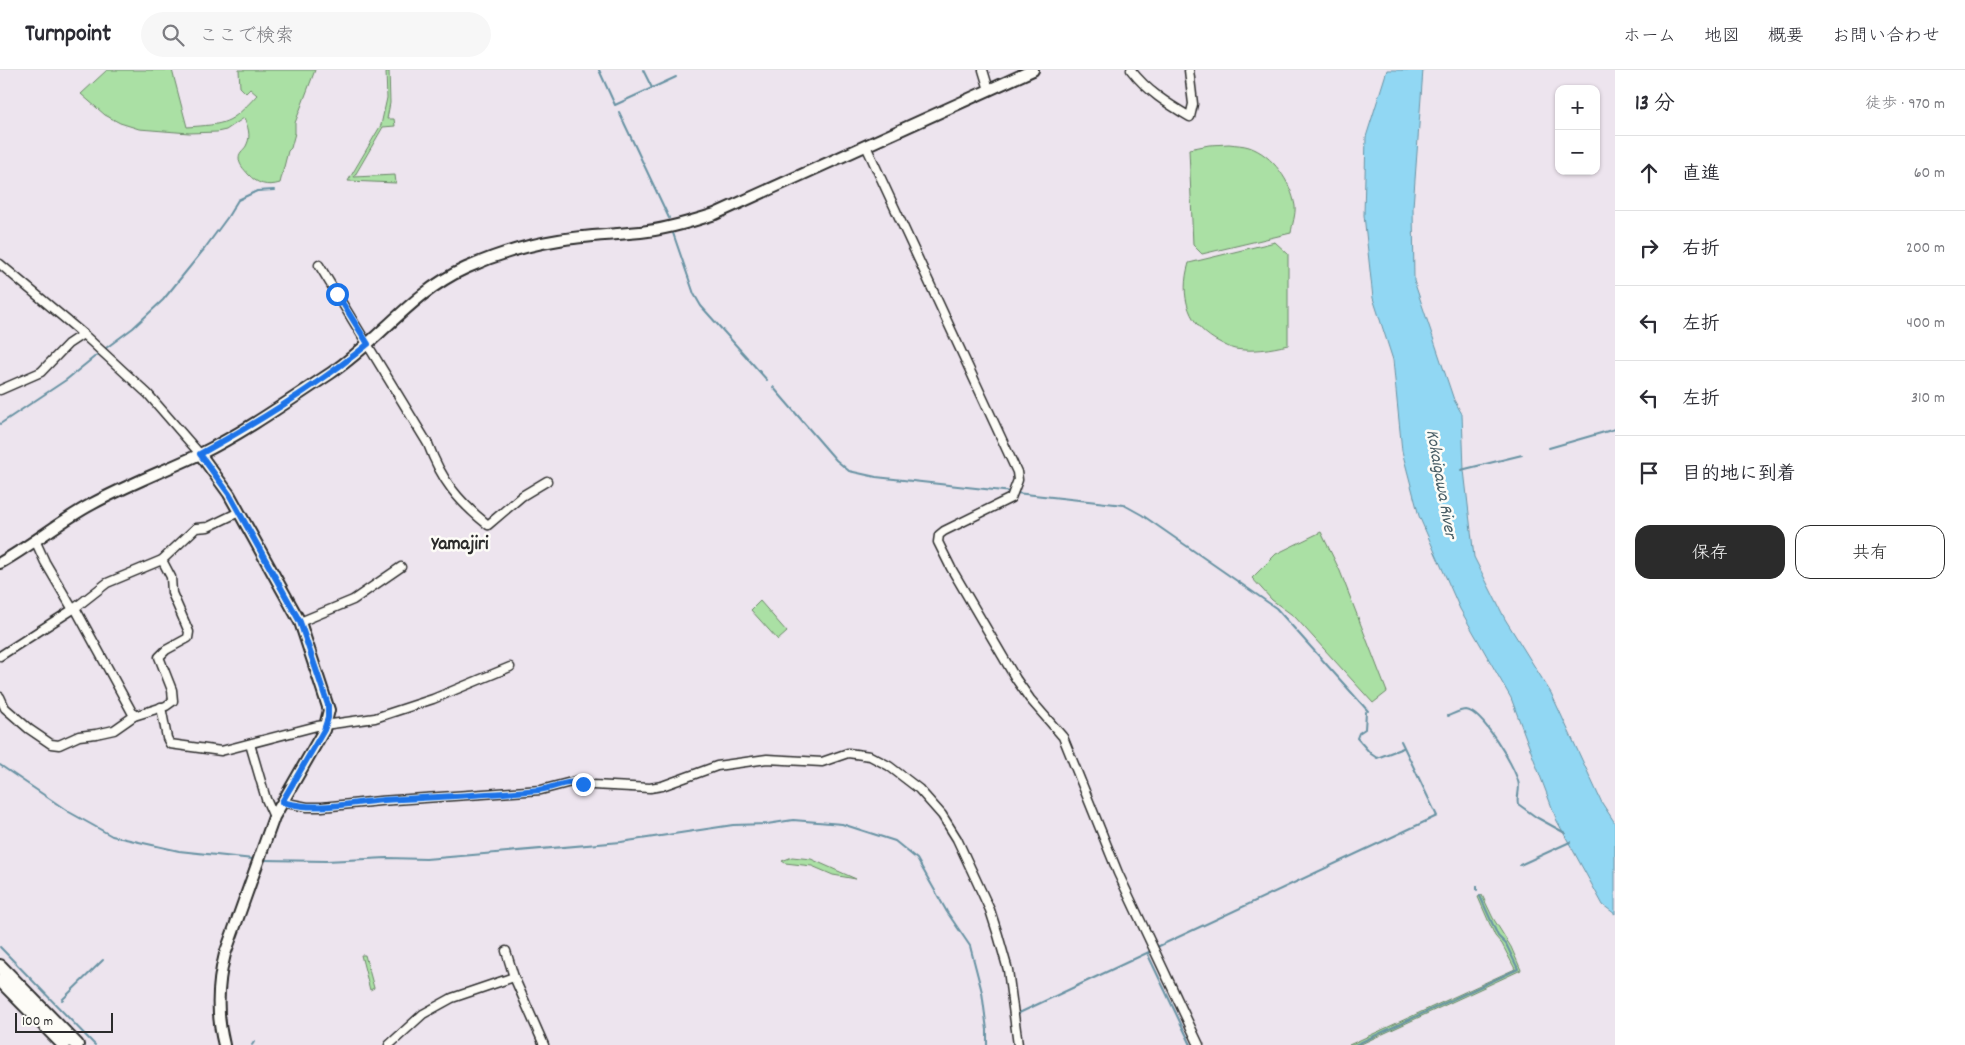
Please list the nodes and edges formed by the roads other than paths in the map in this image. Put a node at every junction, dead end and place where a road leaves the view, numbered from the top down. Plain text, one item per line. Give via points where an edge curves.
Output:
1 (983, 70) edge
2 (1033, 70) edge
3 (1132, 70) edge
4 (1190, 70) edge
5 (989, 90) junction
6 (866, 146) junction
7 (0, 264) edge
8 (319, 265) dead end
9 (83, 334) junction
10 (368, 344) junction
11 (0, 390) edge
12 (200, 454) junction
13 (547, 482) dead end
14 (239, 512) junction
15 (35, 540) junction
16 (162, 560) junction
17 (0, 563) edge
18 (401, 567) dead end
19 (73, 608) junction
20 (300, 622) junction
21 (0, 656) edge
22 (510, 667) dead end
23 (0, 697) edge
24 (161, 707) junction
25 (2, 710) edge
26 (134, 716) junction
27 (326, 724) junction
28 (250, 744) junction
29 (282, 802) junction
30 (274, 817) junction
31 (506, 951) dead end
32 (0, 966) edge
33 (514, 977) junction
34 (0, 980) edge
35 (64, 1045) edge
36 (77, 1045) edge
37 (224, 1045) edge
38 (388, 1045) edge
39 (544, 1045) edge
40 (1018, 1045) edge
41 (1199, 1045) edge

1 - 5 street
2 - 5 street
3 - 4 street via 1146,88 1190,117 1193,104
5 - 6 street
6 - 10 street via 698,220 649,231 559,240 496,256 429,289
6 - 41 street via 1018,480 1011,498 944,531 938,542 953,573 1020,684 1063,737 1118,873
7 - 9 street
8 - 10 street
9 - 11 street via 68,344 41,372
9 - 12 street via 148,394
10 - 12 street via 333,372
10 - 13 street via 428,444 436,466 468,510 488,525 522,496
12 - 14 street via 218,476
12 - 15 street via 94,503
14 - 16 street via 208,528 192,530
14 - 20 street
15 - 17 street
15 - 19 street
16 - 19 street via 107,583
16 - 24 street via 190,635 159,657 174,698 170,704
18 - 20 street via 353,600
19 - 21 street
19 - 26 street
20 - 27 street via 328,705
22 - 27 street via 433,699 375,718
23 - 25 street
24 - 26 street
24 - 28 street via 170,744 217,751
25 - 26 street via 54,744 114,730
27 - 28 street
27 - 29 street
28 - 30 street
29 - 30 street
29 - 40 street via 322,807 541,790 575,781 593,786 650,788 741,762 774,759 812,763 848,753 870,756 919,789 937,808 957,839 998,935 1008,970
30 - 37 street via 221,971 218,1007
31 - 33 street
32 - 36 highway
33 - 38 street via 452,998 423,1014
33 - 39 street
34 - 35 highway

